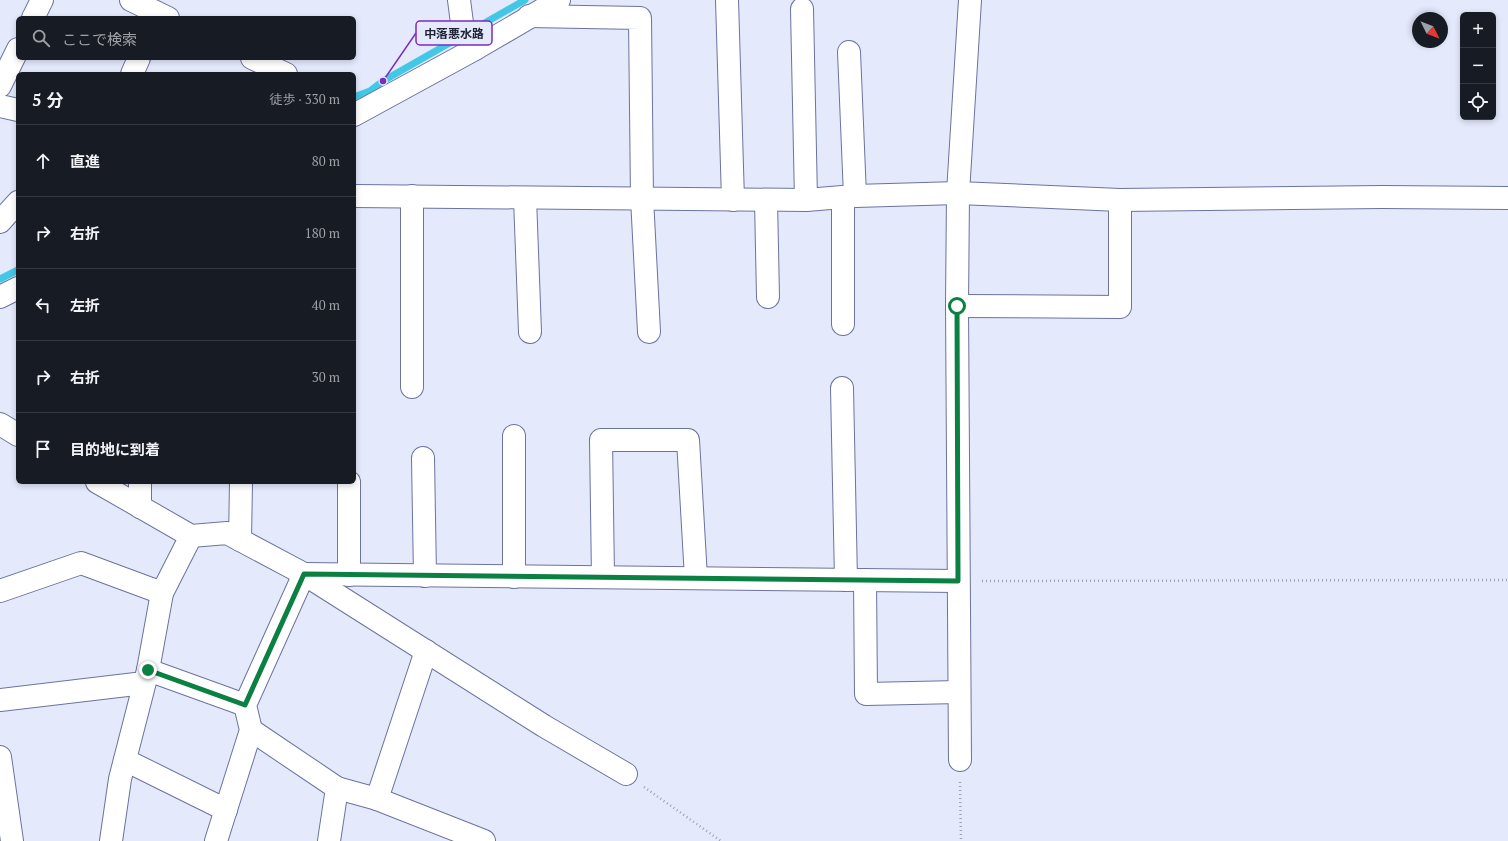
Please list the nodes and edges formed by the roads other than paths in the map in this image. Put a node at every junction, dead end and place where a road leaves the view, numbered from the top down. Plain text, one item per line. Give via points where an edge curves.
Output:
1 (42, 0) edge
2 (132, 0) edge
3 (459, 0) edge
4 (559, 0) edge
5 (727, 0) edge
6 (970, 0) edge
7 (802, 9) dead end
8 (34, 16) edge
9 (159, 16) edge
10 (530, 16) junction
11 (474, 46) junction
12 (849, 52) dead end
13 (16, 53) edge
14 (138, 60) edge
15 (256, 60) edge
16 (133, 72) edge
17 (282, 72) edge
18 (0, 86) edge
19 (0, 106) edge
20 (16, 110) edge
21 (356, 114) edge
22 (958, 193) junction
23 (356, 196) edge
24 (412, 196) junction
25 (849, 197) junction
26 (525, 198) junction
27 (642, 198) junction
28 (1508, 198) edge
29 (733, 200) junction
30 (766, 200) junction
31 (806, 200) junction
32 (1120, 200) junction
33 (16, 204) edge
34 (0, 222) edge
35 (16, 289) edge
36 (768, 297) dead end
37 (0, 298) edge
38 (957, 306) junction
39 (843, 324) dead end
40 (530, 332) dead end
41 (649, 332) dead end
42 (412, 387) dead end
43 (842, 388) dead end
44 (0, 424) edge
45 (16, 434) edge
46 (514, 436) dead end
47 (423, 458) dead end
48 (100, 484) edge
49 (140, 484) edge
50 (241, 484) edge
51 (349, 484) edge
52 (140, 507) junction
53 (191, 536) junction
54 (240, 540) junction
55 (304, 574) junction
56 (349, 575) junction
57 (425, 576) junction
58 (514, 577) junction
59 (603, 577) junction
60 (696, 578) junction
61 (855, 580) junction
62 (958, 581) junction
63 (0, 591) edge
64 (162, 593) junction
65 (426, 651) junction
66 (146, 677) junction
67 (959, 692) junction
68 (0, 700) edge
69 (245, 705) junction
70 (251, 730) junction
71 (0, 757) edge
72 (125, 760) junction
73 (960, 760) road end
74 (626, 774) road end
75 (336, 788) junction
76 (377, 799) junction
77 (226, 810) junction
78 (11, 841) edge
79 (111, 841) edge
80 (216, 841) edge
81 (329, 841) edge
82 (484, 841) edge

1 - 8 street
2 - 9 street
3 - 11 street via 462,23
4 - 10 street
5 - 29 street
6 - 22 street
7 - 31 street
10 - 11 street
10 - 27 street via 640,18
11 - 21 street
12 - 25 street
13 - 18 street
14 - 16 street
15 - 17 street
19 - 20 street
22 - 25 street
22 - 32 street
22 - 38 street
23 - 24 street
24 - 26 street
24 - 42 street
25 - 31 street
25 - 39 street
26 - 27 street
26 - 40 street
27 - 29 street
27 - 41 street
28 - 32 street
29 - 30 street
30 - 31 street
30 - 36 street
32 - 38 street via 1120,307
33 - 34 street
35 - 37 street
38 - 62 street
43 - 61 street
44 - 45 street
46 - 58 street
47 - 57 street
48 - 52 street
49 - 52 street
50 - 54 street
51 - 56 street
52 - 53 street
53 - 54 street via 227,533
53 - 64 street
54 - 55 street
55 - 56 street
55 - 65 street
55 - 69 street
56 - 57 street
57 - 58 street
58 - 59 street
59 - 60 street
59 - 60 street via 601,440 688,440
60 - 61 street
61 - 62 street
61 - 67 street via 866,694
62 - 67 street
63 - 64 street via 81,563
64 - 66 street
65 - 74 street via 544,726
65 - 76 street
66 - 68 street
66 - 69 street
66 - 72 street
67 - 73 street
69 - 70 street
70 - 75 street
70 - 77 street
71 - 78 street
72 - 77 street
72 - 79 street
75 - 76 street
75 - 81 street
76 - 82 street
77 - 80 street

